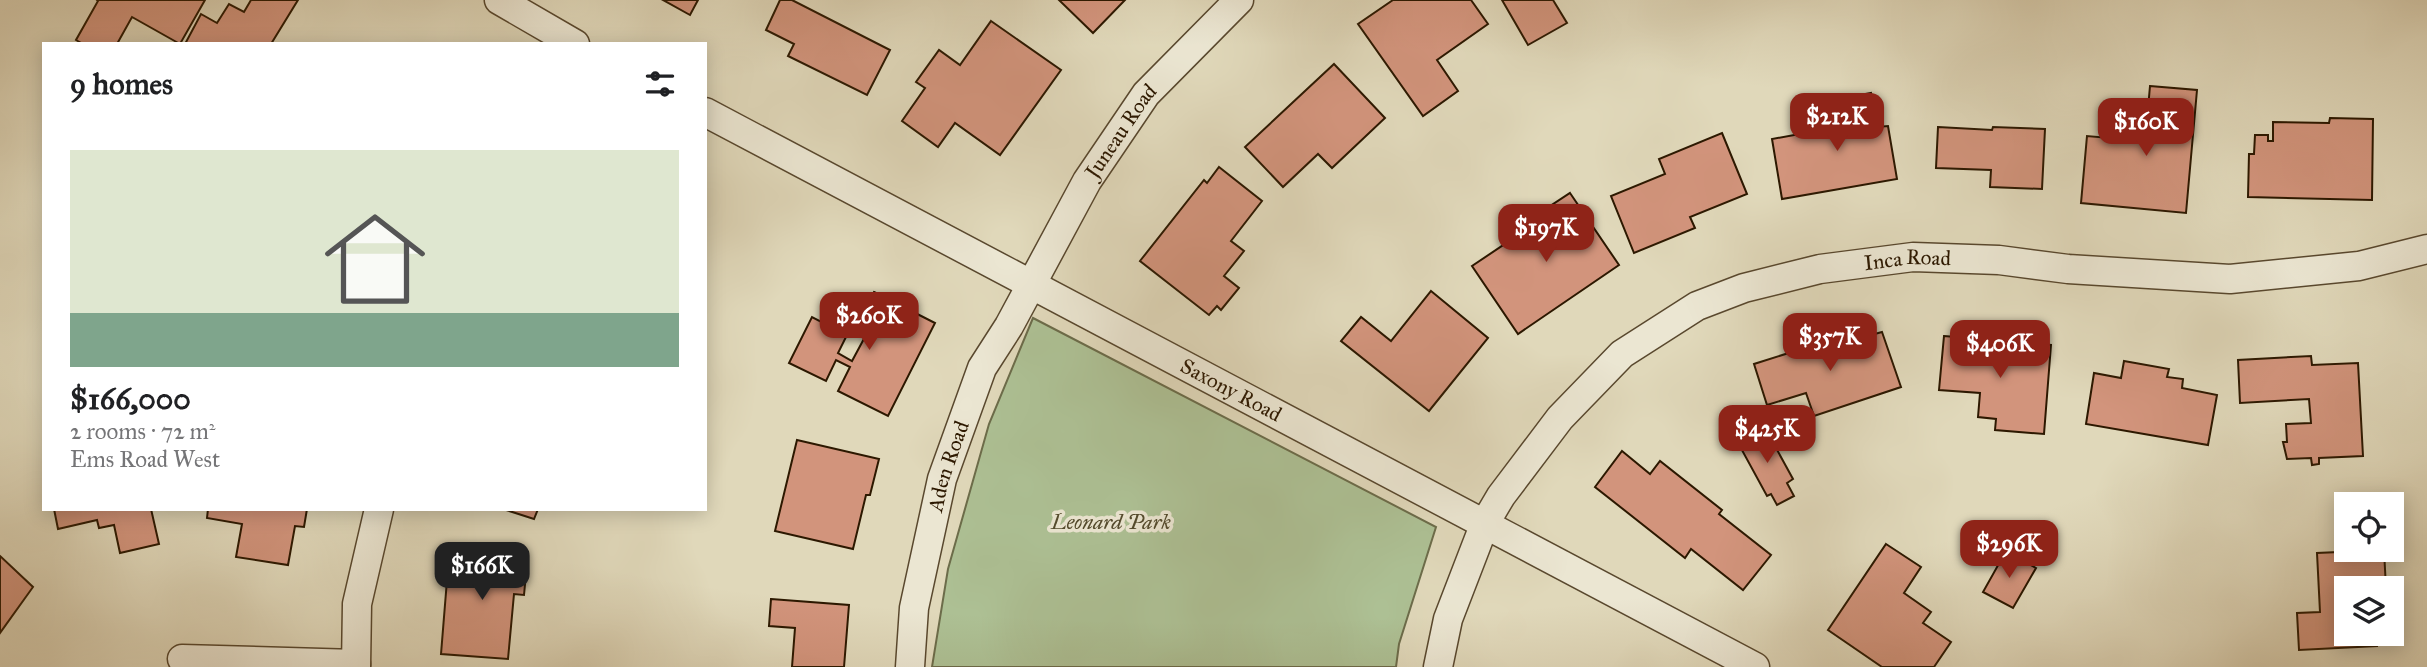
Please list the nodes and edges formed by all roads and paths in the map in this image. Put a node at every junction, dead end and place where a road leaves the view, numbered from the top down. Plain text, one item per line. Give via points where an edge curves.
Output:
1 (499, 0) edge
2 (1238, 0) edge
3 (563, 41) edge
4 (707, 113) edge
5 (2427, 249) edge
6 (1031, 282) junction
7 (379, 511) edge
8 (1485, 523) junction
9 (182, 659) dead end
10 (356, 665) edge
11 (910, 667) edge
12 (1438, 667) edge
13 (1755, 667) edge

1 - 3 street
2 - 6 street, Juneau Road via 1146,94 1087,181
4 - 6 street, Saxony Road
5 - 8 street, Inca Road via 2360,266 2230,279 1913,257 1820,269 1744,288 1697,306 1622,354 1560,418
6 - 8 street, Saxony Road
6 - 11 street, Aden Road via 982,368 942,479 914,608
7 - 10 street via 357,604
8 - 12 street, Inca Road via 1448,619
8 - 13 street, Saxony Road
9 - 10 street

